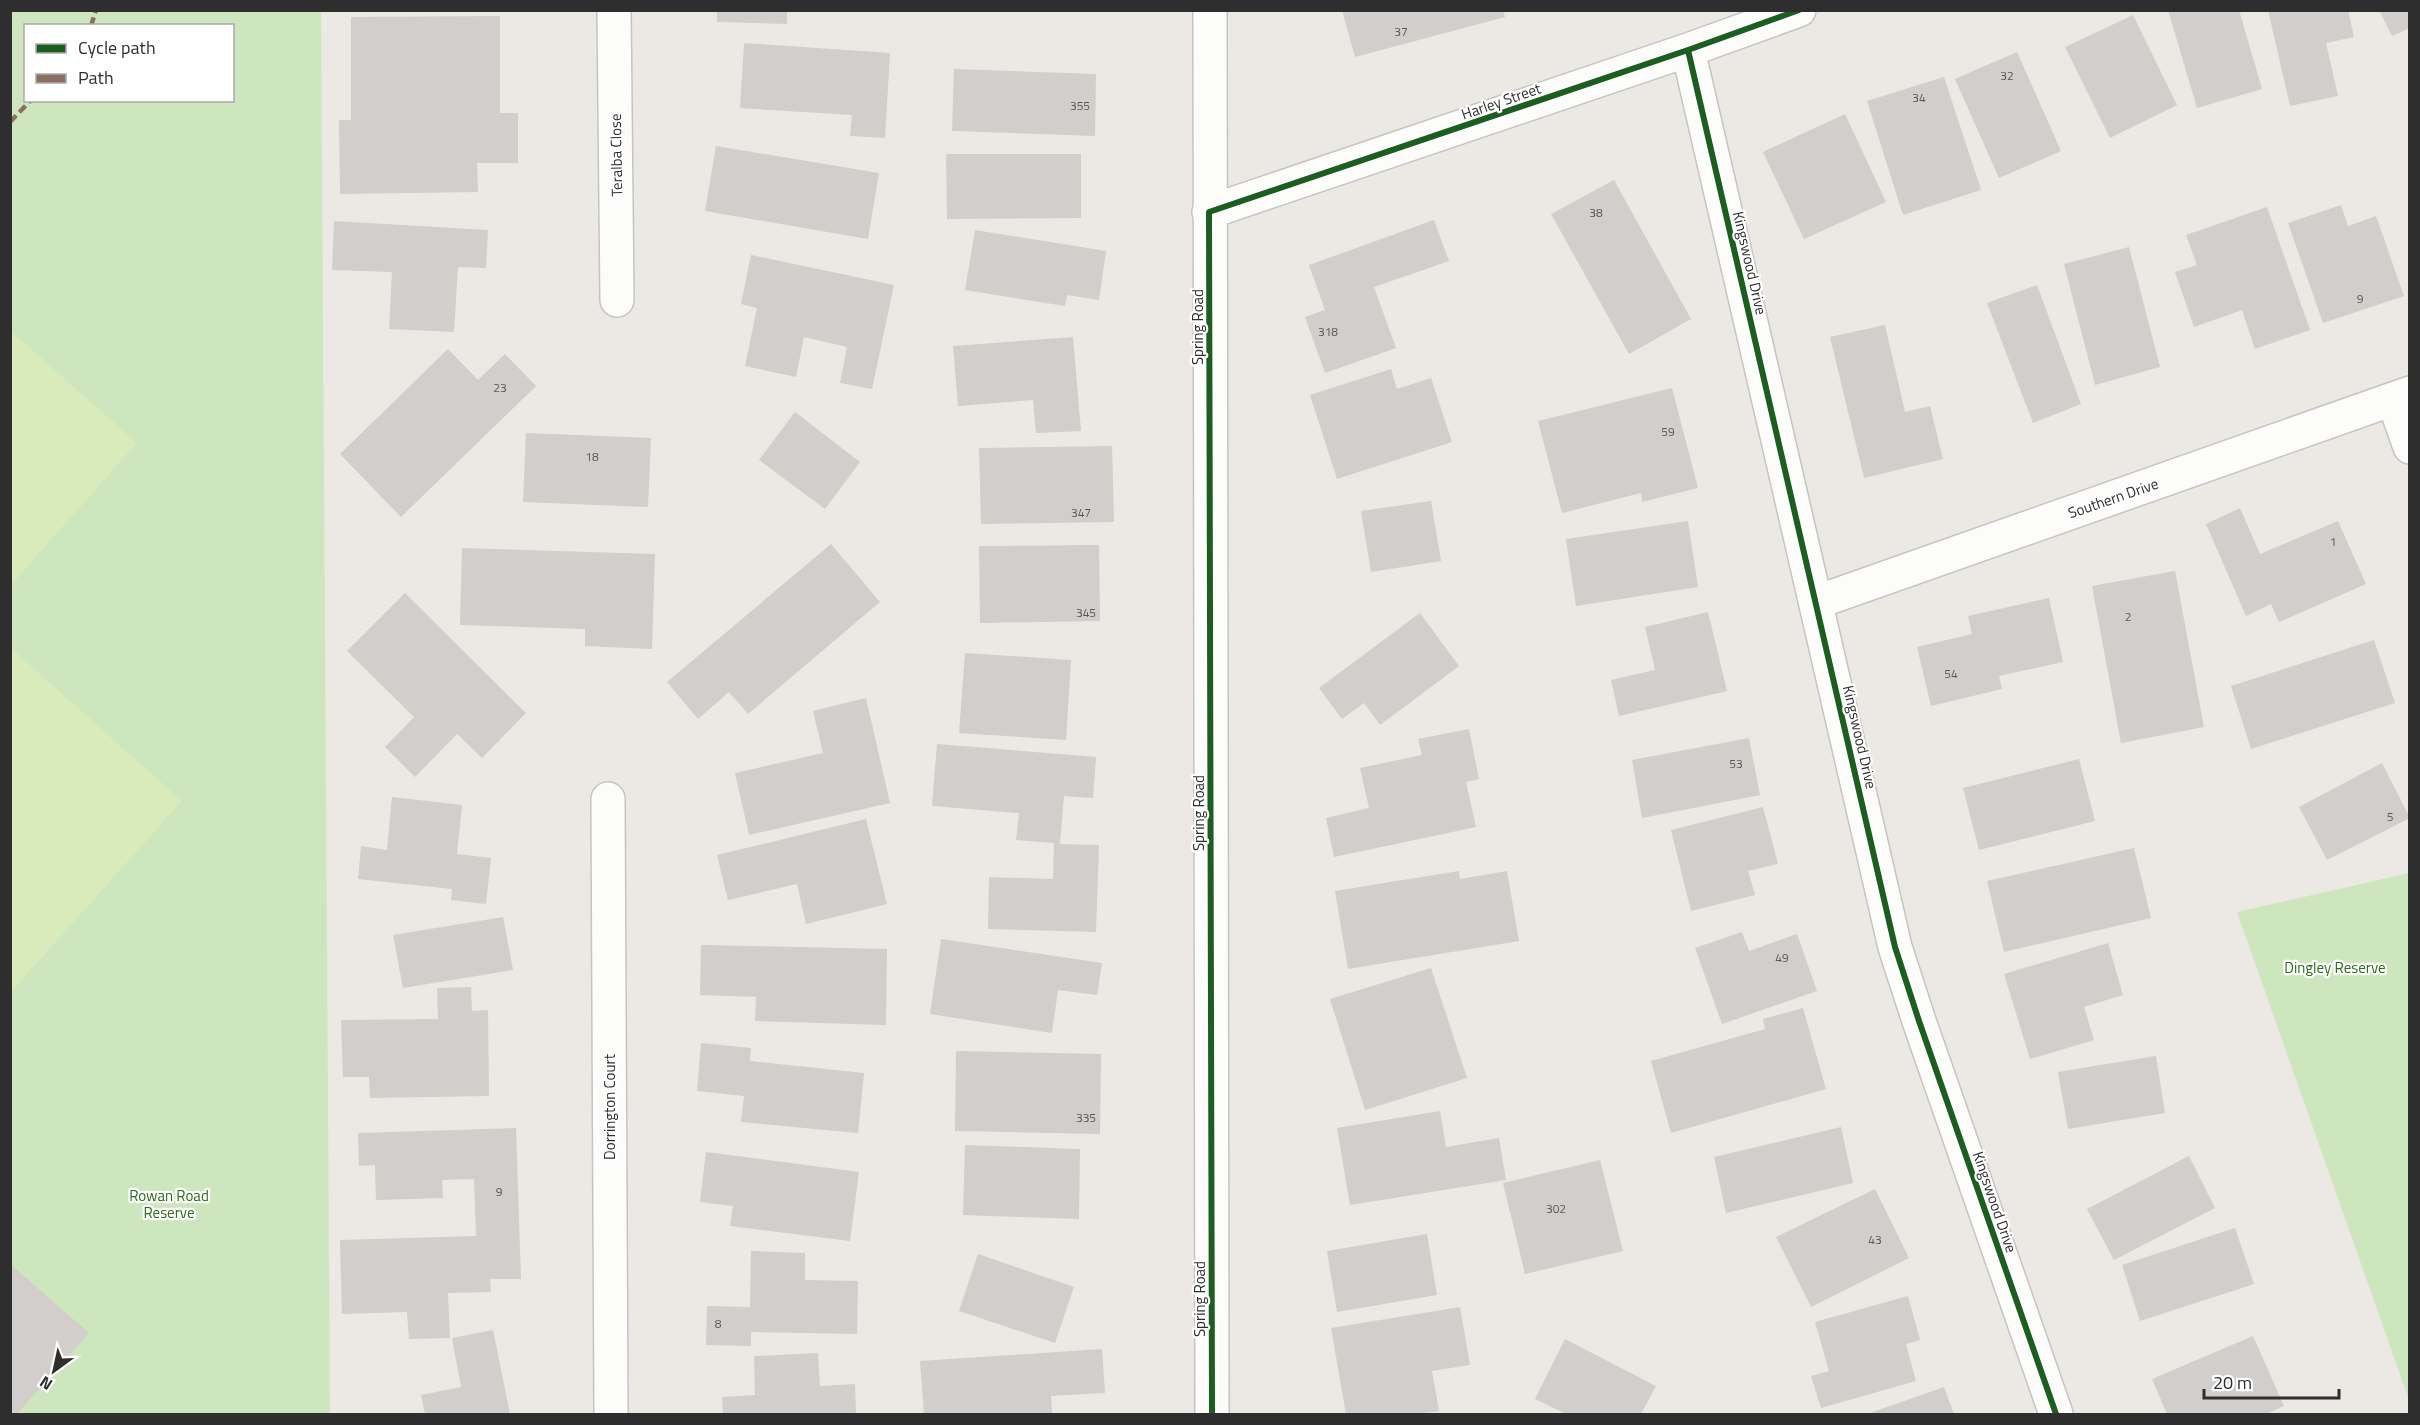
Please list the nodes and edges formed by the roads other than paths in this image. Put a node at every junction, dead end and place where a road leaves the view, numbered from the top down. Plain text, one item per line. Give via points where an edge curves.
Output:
1 (614, 10) edge
2 (1210, 10) edge
3 (1799, 10) edge
4 (1688, 50) junction
5 (1209, 212) junction
6 (617, 300) dead end
7 (2401, 396) edge
8 (2409, 447) edge
9 (1817, 603) junction
10 (608, 799) dead end
11 (611, 1414) edge
12 (1212, 1414) edge
13 (2056, 1414) edge

1 - 6 street, Teralba Close
2 - 5 street, Spring Road
3 - 4 street, Harley Street
4 - 5 street, Harley Street
4 - 9 street, Kingswood Drive
5 - 12 street, Spring Road
7 - 8 street
7 - 9 street, Southern Drive
9 - 13 street, Kingswood Drive via 1895,947
10 - 11 street, Dorrington Court

